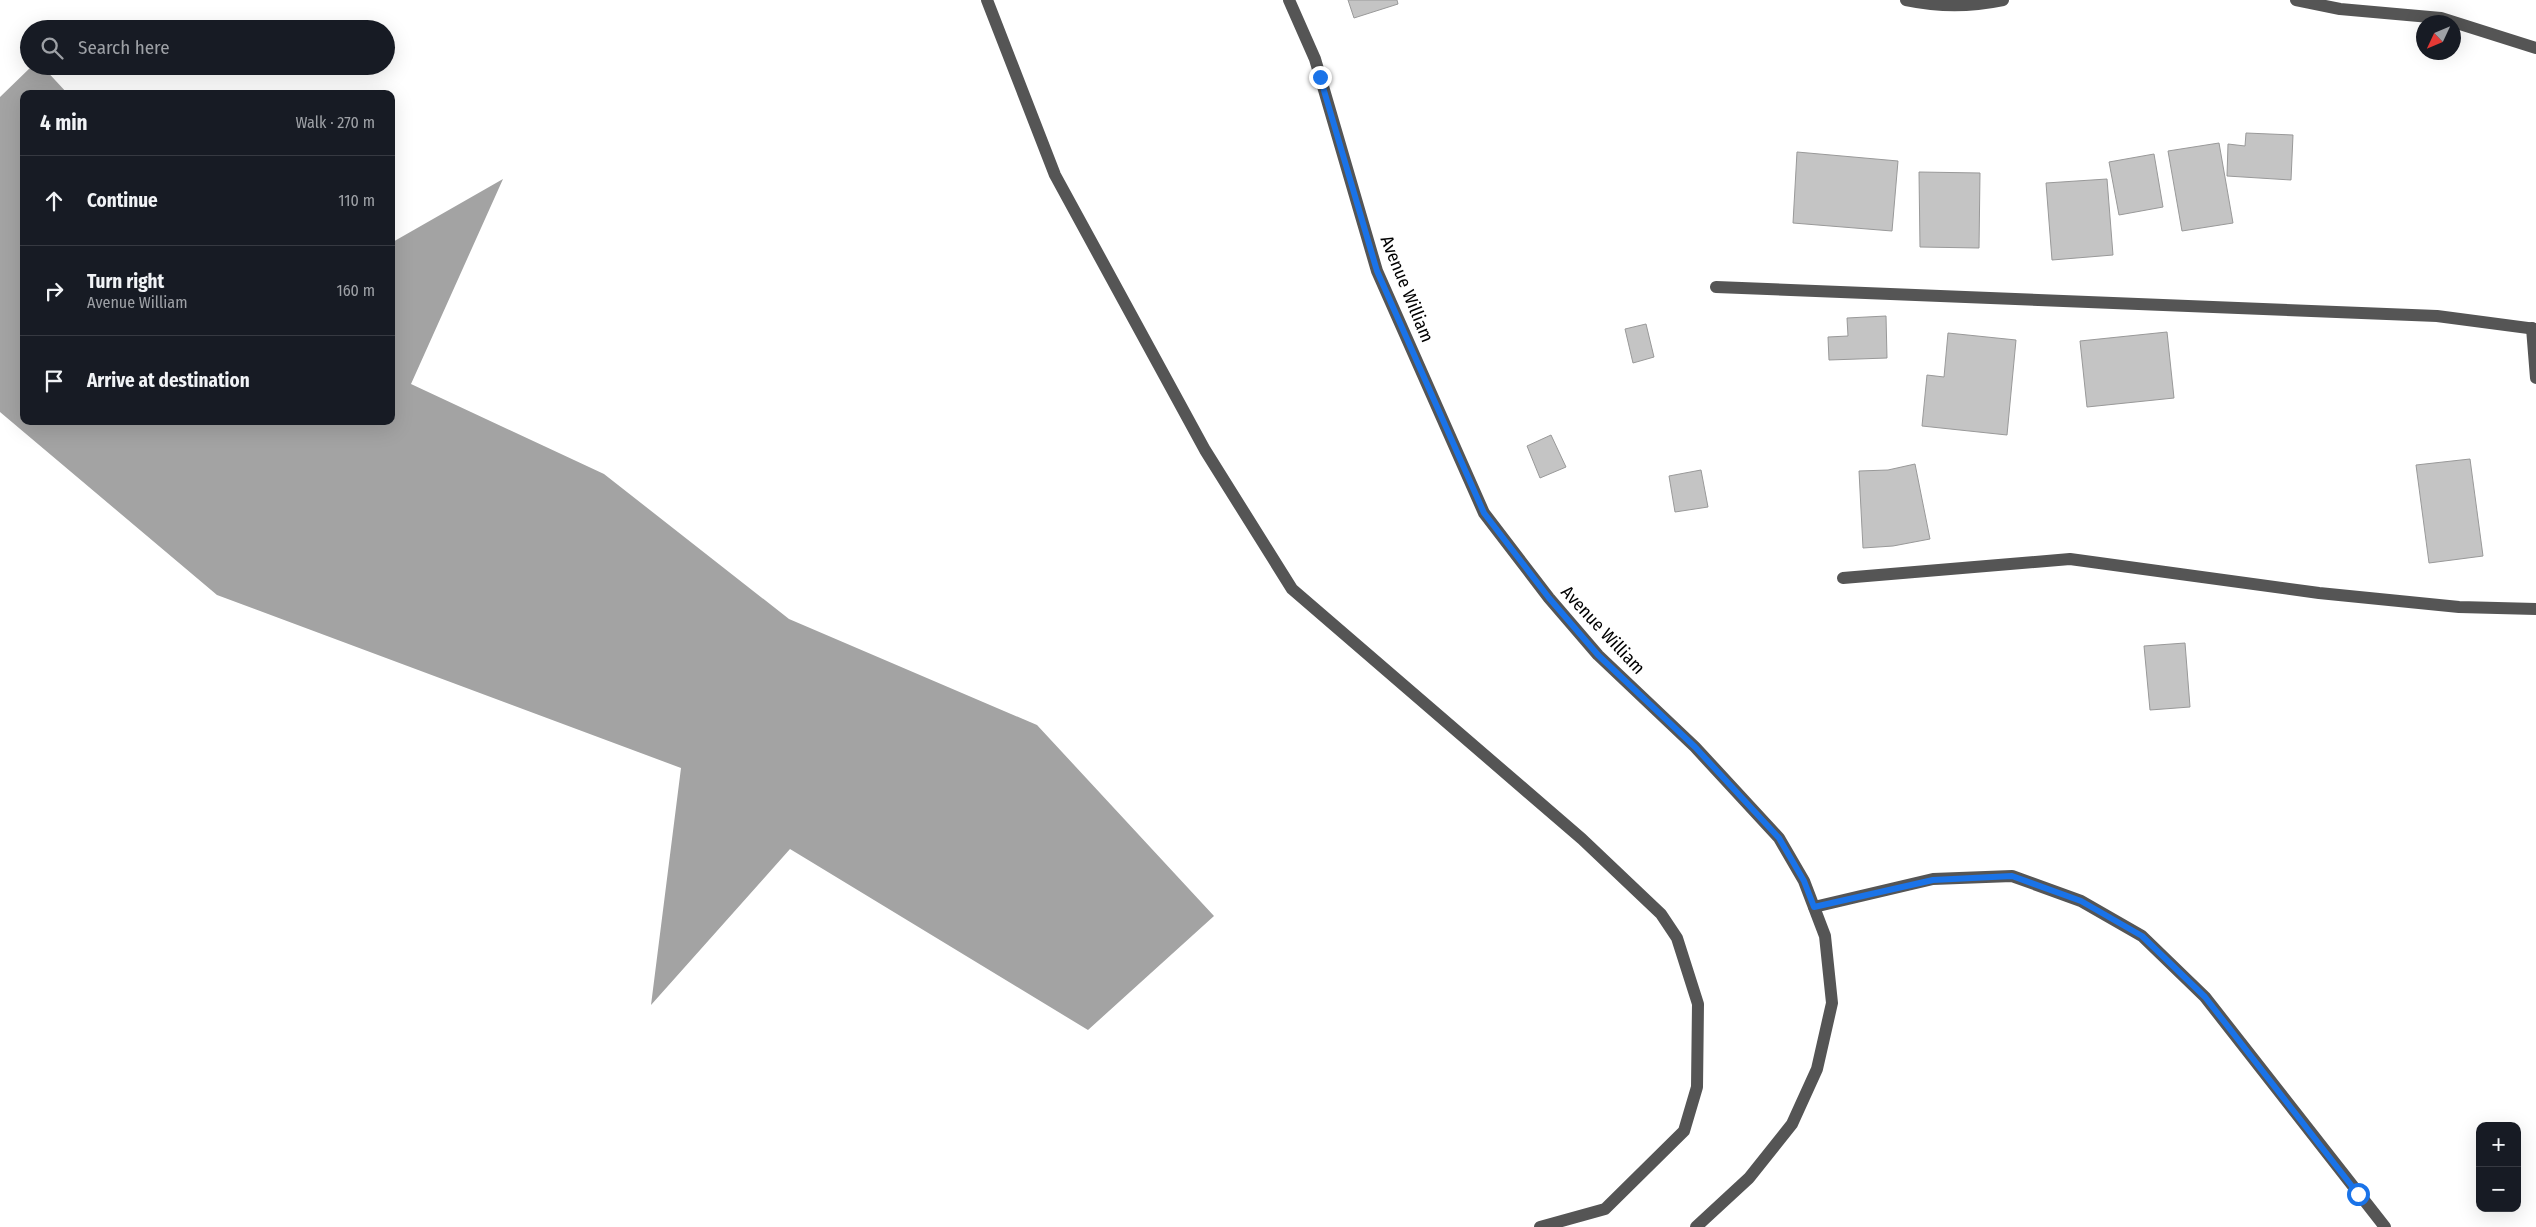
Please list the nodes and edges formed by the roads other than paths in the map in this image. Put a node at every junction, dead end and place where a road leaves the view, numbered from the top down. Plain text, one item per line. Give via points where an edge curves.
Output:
1 (987, 0) edge
2 (1289, 0) edge
3 (1906, 0) edge
4 (2003, 0) edge
5 (2296, 0) edge
6 (2536, 48) edge
7 (1716, 287) dead end
8 (2534, 329) edge
9 (2536, 378) edge
10 (1843, 578) dead end
11 (2536, 609) edge
12 (1814, 907) junction
13 (1540, 1227) edge
14 (1696, 1227) edge
15 (2385, 1227) edge

1 - 13 street via 1055,175 1205,450 1292,589 1582,838 1661,914 1677,938 1698,1004 1697,1087 1684,1131 1604,1209
2 - 12 street, Avenue William via 1314,59 1377,271 1484,513 1549,598 1598,655 1695,747 1779,838 1804,881
3 - 4 street via 1933,6 1974,6
5 - 6 street via 2340,9 2441,18
7 - 8 street via 2437,316
8 - 9 street
10 - 11 street via 2070,560 2319,593 2459,607
12 - 14 street, Avenue William via 1825,936 1832,1003 1818,1069 1792,1124 1749,1178
12 - 15 street via 1933,880 2012,876 2081,901 2142,936 2205,997

